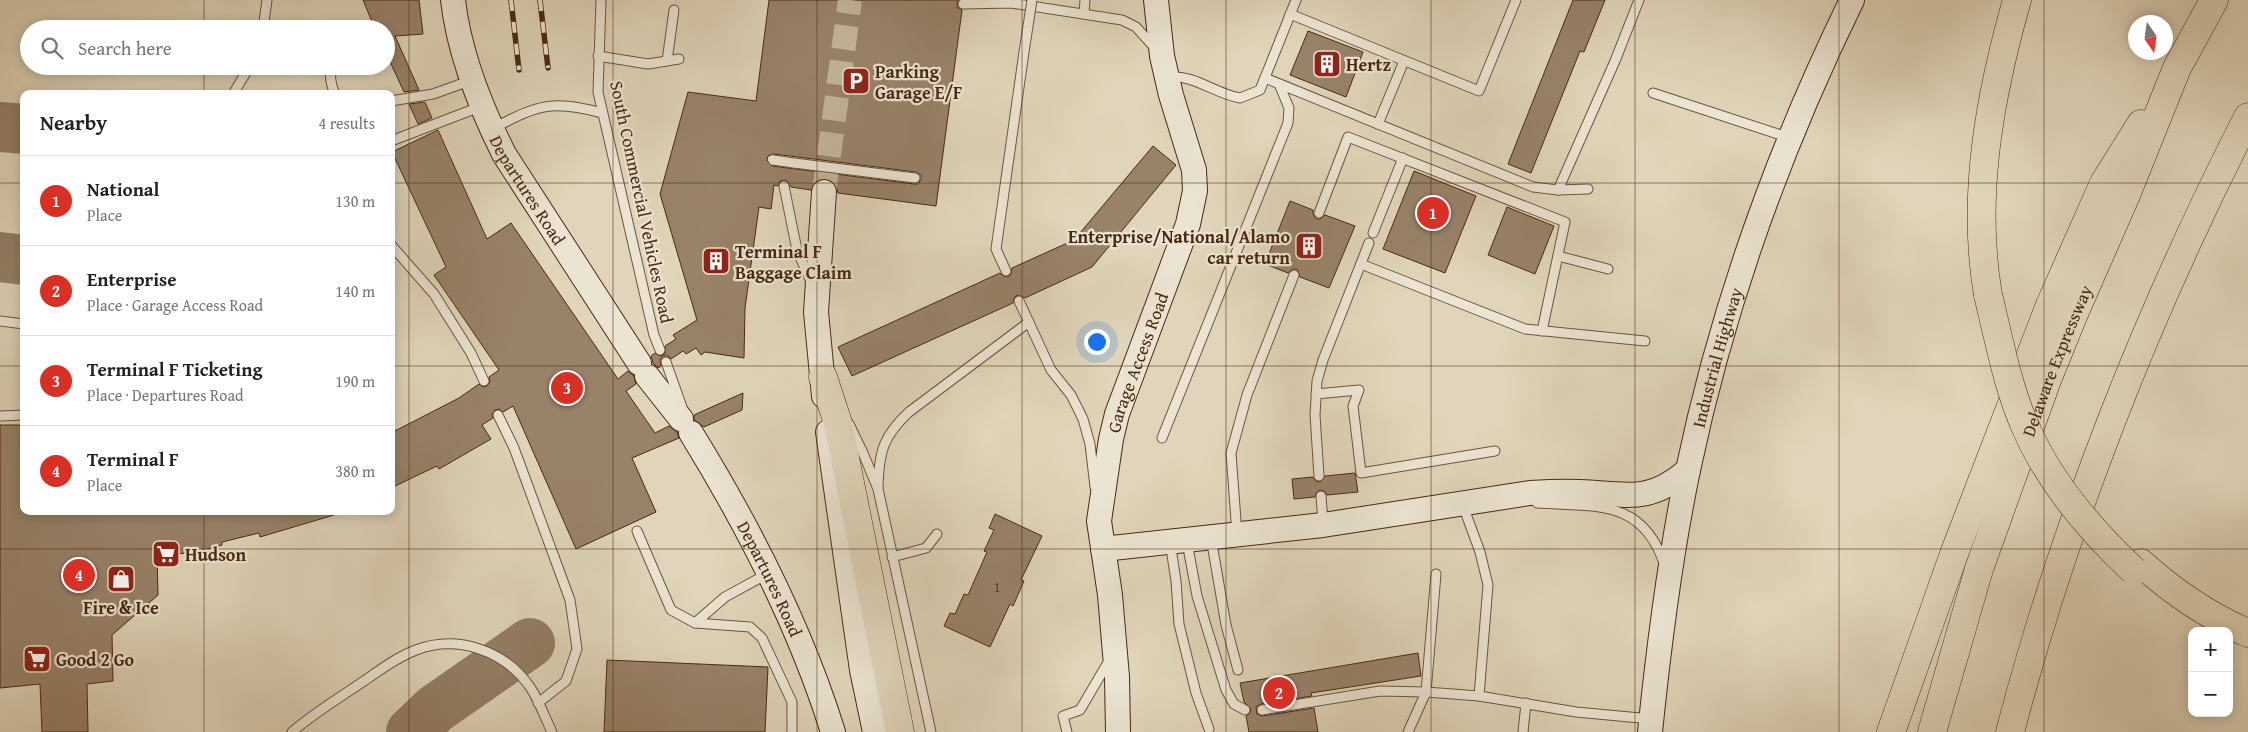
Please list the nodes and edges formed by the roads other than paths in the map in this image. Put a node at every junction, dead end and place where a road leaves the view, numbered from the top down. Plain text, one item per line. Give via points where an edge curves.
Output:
1 (267, 0) edge
2 (453, 0) edge
3 (601, 0) edge
4 (1085, 0) edge
5 (1156, 0) edge
6 (1296, 0) edge
7 (1516, 0) edge
8 (1639, 0) edge
9 (2017, 0) edge
10 (2214, 0) edge
11 (1033, 1) edge
12 (1850, 1) edge
13 (963, 4) dead end
14 (674, 10) dead end
15 (1084, 14) junction
16 (1290, 14) junction
17 (264, 20) edge
18 (598, 56) junction
19 (679, 59) dead end
20 (668, 61) junction
21 (1404, 61) junction
22 (1164, 67) junction
23 (2176, 68) junction
24 (245, 75) edge
25 (330, 75) edge
26 (1265, 78) junction
27 (473, 80) junction
28 (1278, 84) junction
29 (235, 90) edge
30 (333, 90) edge
31 (1653, 93) dead end
32 (395, 101) edge
33 (482, 106) junction
34 (602, 113) junction
35 (2248, 117) edge
36 (1378, 124) junction
37 (492, 129) junction
38 (1790, 138) junction
39 (395, 139) edge
40 (1403, 158) junction
41 (773, 160) dead end
42 (915, 178) dead end
43 (784, 186) dead end
44 (1588, 189) dead end
45 (1558, 190) junction
46 (824, 192) tunnel mouth
47 (1319, 212) dead end
48 (1374, 233) dead end
49 (1369, 244) dead end
50 (395, 250) edge
51 (1558, 256) junction
52 (1361, 264) junction
53 (1608, 269) dead end
54 (1006, 271) dead end
55 (1294, 275) dead end
56 (816, 292) junction
57 (1019, 300) dead end
58 (1, 321) edge
59 (1029, 322) junction
60 (20, 323) edge
61 (1542, 331) junction
62 (1645, 341) dead end
63 (660, 350) dead end
64 (666, 362) dead end
65 (823, 377) junction
66 (484, 381) dead end
67 (1316, 394) junction
68 (498, 414) dead end
69 (20, 415) edge
70 (0, 416) edge
71 (686, 424) junction
72 (1162, 438) dead end
73 (1494, 451) dead end
74 (1688, 470) junction
75 (1319, 476) dead end
76 (878, 490) junction
77 (1321, 496) dead end
78 (1473, 501) junction
79 (1099, 521) junction
80 (1323, 525) junction
81 (638, 531) dead end
82 (937, 534) dead end
83 (1237, 535) junction
84 (1211, 538) junction
85 (1178, 541) junction
86 (1103, 550) junction
87 (892, 557) junction
88 (2137, 567) junction
89 (769, 573) junction
90 (1436, 574) dead end
91 (1668, 578) junction
92 (695, 623) junction
93 (2210, 627) edge
94 (2248, 633) edge
95 (2233, 640) edge
96 (2248, 648) edge
97 (1115, 650) junction
98 (1238, 670) dead end
99 (1426, 692) junction
100 (1479, 696) junction
101 (538, 703) junction
102 (1526, 703) junction
103 (1245, 710) dead end
104 (1262, 710) dead end
105 (1650, 726) edge
106 (1209, 730) dead end
107 (292, 732) edge
108 (552, 732) edge
109 (792, 732) edge
110 (833, 732) edge
111 (874, 732) edge
112 (900, 732) edge
113 (931, 732) edge
114 (1067, 732) edge
115 (1118, 732) edge
116 (1408, 732) edge
117 (1523, 732) edge
118 (1891, 732) edge
119 (1932, 732) edge
120 (2010, 732) edge

1 - 17 lane
2 - 27 street, Departures Road
3 - 18 lane, South Commercial Vehicles Road
4 - 15 lane
5 - 22 street, Garage Access Road
6 - 16 lane
7 - 21 lane via 1479,91
8 - 45 lane
9 - 88 highway, bridge via 1998,74 1985,152 1982,213 1988,295 2015,398 2034,445 2085,520
10 - 23 highway, Delaware Expressway
11 - 54 lane, bridge via 996,249
12 - 38 street, Industrial Highway
13 - 15 lane via 1011,3
14 - 20 lane
15 - 22 lane via 1130,23 1142,32
16 - 21 lane
16 - 26 lane
18 - 20 lane via 648,64
18 - 34 lane, South Commercial Vehicles Road via 598,92
19 - 20 lane
21 - 36 lane
22 - 26 lane via 1177,77 1240,98 1260,90
22 - 79 street, Garage Access Road via 1194,170 1194,202 1116,414
23 - 118 highway via 2104,183 2054,296 1974,500
23 - 119 highway, Delaware Expressway via 2024,443 1979,569
24 - 29 lane
25 - 30 lane
26 - 28 lane
27 - 32 lane via 433,94
27 - 33 street, Departures Road
28 - 36 lane
28 - 72 lane via 1289,108 1288,123
31 - 38 lane
33 - 37 street, Departures Road
33 - 39 lane
34 - 37 lane via 573,106 547,105
34 - 63 lane, South Commercial Vehicles Road
35 - 120 highway via 2199,215 2095,467 2054,586
36 - 45 lane via 1533,187
37 - 71 street, Departures Road via 516,175 643,370
38 - 74 street, Industrial Highway via 1743,268
40 - 47 lane via 1348,137
40 - 48 lane
40 - 51 lane via 1565,222
41 - 42 lane, bridge
43 - 56 lane via 797,250
44 - 45 lane
46 - 56 street
49 - 52 lane
50 - 66 lane via 434,294 471,353
51 - 53 lane
51 - 61 lane
52 - 61 lane via 1510,324
52 - 67 lane via 1323,360
55 - 83 lane via 1247,395 1231,453
56 - 65 street
57 - 59 lane
58 - 60 lane
59 - 76 lane via 895,425 881,452
59 - 79 lane via 1051,370 1070,395 1086,427
61 - 62 lane
64 - 71 lane
65 - 76 lane via 856,438
65 - 111 street via 844,551
65 - 112 highway via 838,423
67 - 73 lane via 1359,390 1353,406 1361,473
67 - 75 lane
68 - 101 lane via 514,448 570,600 577,649 566,681
69 - 70 lane
71 - 89 street, Departures Road via 741,517
74 - 78 street via 1669,485 1639,496 1563,491
74 - 91 street, Industrial Highway
76 - 87 lane
77 - 80 lane
78 - 80 street
78 - 91 lane via 1605,508 1625,513 1641,523 1650,534
78 - 100 lane via 1488,585
79 - 86 street, Garage Access Road
80 - 83 street
81 - 92 lane via 671,610
82 - 87 lane via 926,548
83 - 84 street
84 - 85 street
84 - 98 lane via 1226,625
85 - 86 street
85 - 103 lane via 1226,690 1234,704
85 - 106 lane via 1179,624
86 - 97 street, Garage Access Road
87 - 113 lane
88 - 93 highway via 2179,608
88 - 94 highway via 2208,614
89 - 92 lane via 725,597
89 - 110 street, Departures Road
90 - 99 lane
91 - 105 street, Industrial Highway
92 - 109 lane via 750,627 762,638 792,702
95 - 96 highway
97 - 114 lane via 1080,710 1063,716
97 - 115 street, Garage Access Road
99 - 100 lane
99 - 104 lane via 1380,692
99 - 116 lane
100 - 102 lane
101 - 107 lane via 531,688 505,660 467,645 433,645 399,658
101 - 108 lane
102 - 105 lane
102 - 117 lane

